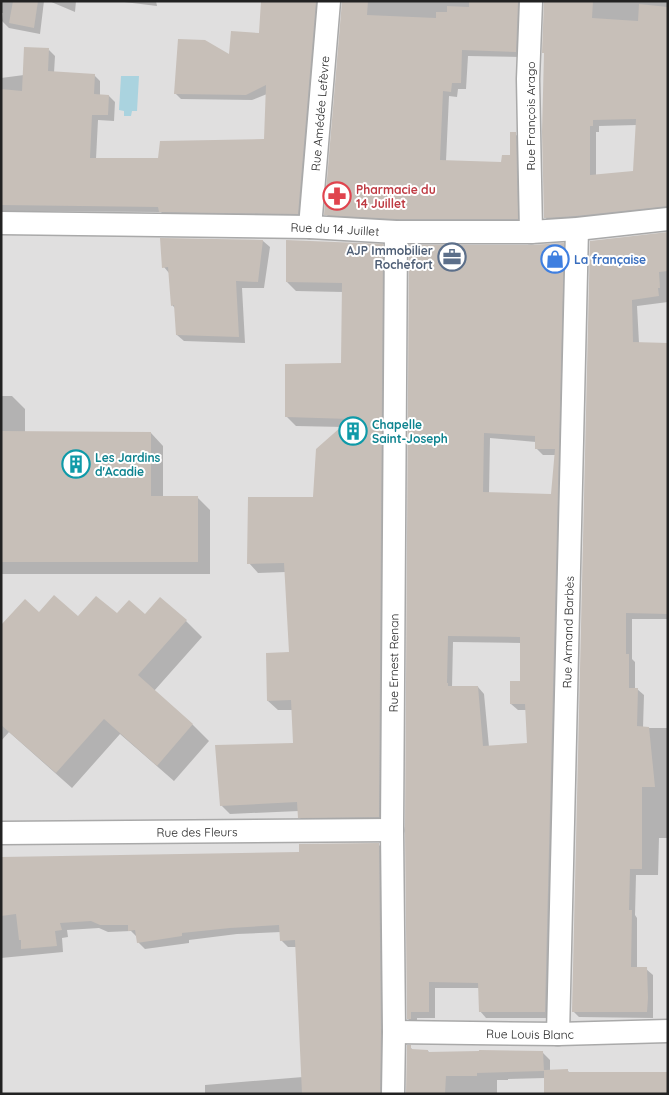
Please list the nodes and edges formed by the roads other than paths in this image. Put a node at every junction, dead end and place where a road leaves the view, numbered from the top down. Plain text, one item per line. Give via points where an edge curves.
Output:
1 (329, 1) edge
2 (531, 1) edge
3 (668, 219) edge
4 (1, 223) edge
5 (310, 227) junction
6 (577, 229) junction
7 (396, 232) junction
8 (531, 232) junction
9 (392, 830) junction
10 (1, 833) edge
11 (668, 1031) edge
12 (394, 1032) junction
13 (558, 1034) junction
14 (393, 1094) edge

1 - 5 street, Rue Amédée Lefèvre
2 - 8 street, Rue François Arago via 528,79
3 - 6 street, Rue du 14 Juillet
4 - 5 street, Rue du 14 Juillet
5 - 7 street, Rue du 14 Juillet
6 - 8 street, Rue du 14 Juillet
6 - 13 street, Rue Armand Barbès
7 - 8 street, Rue du 14 Juillet
7 - 9 street, Rue Ernest Renan
9 - 10 street, Rue des Fleurs
9 - 12 street, Rue Ernest Renan
11 - 13 street, Rue Louis Blanc
12 - 13 street, Rue Louis Blanc
12 - 14 street, Rue Ernest Renan

